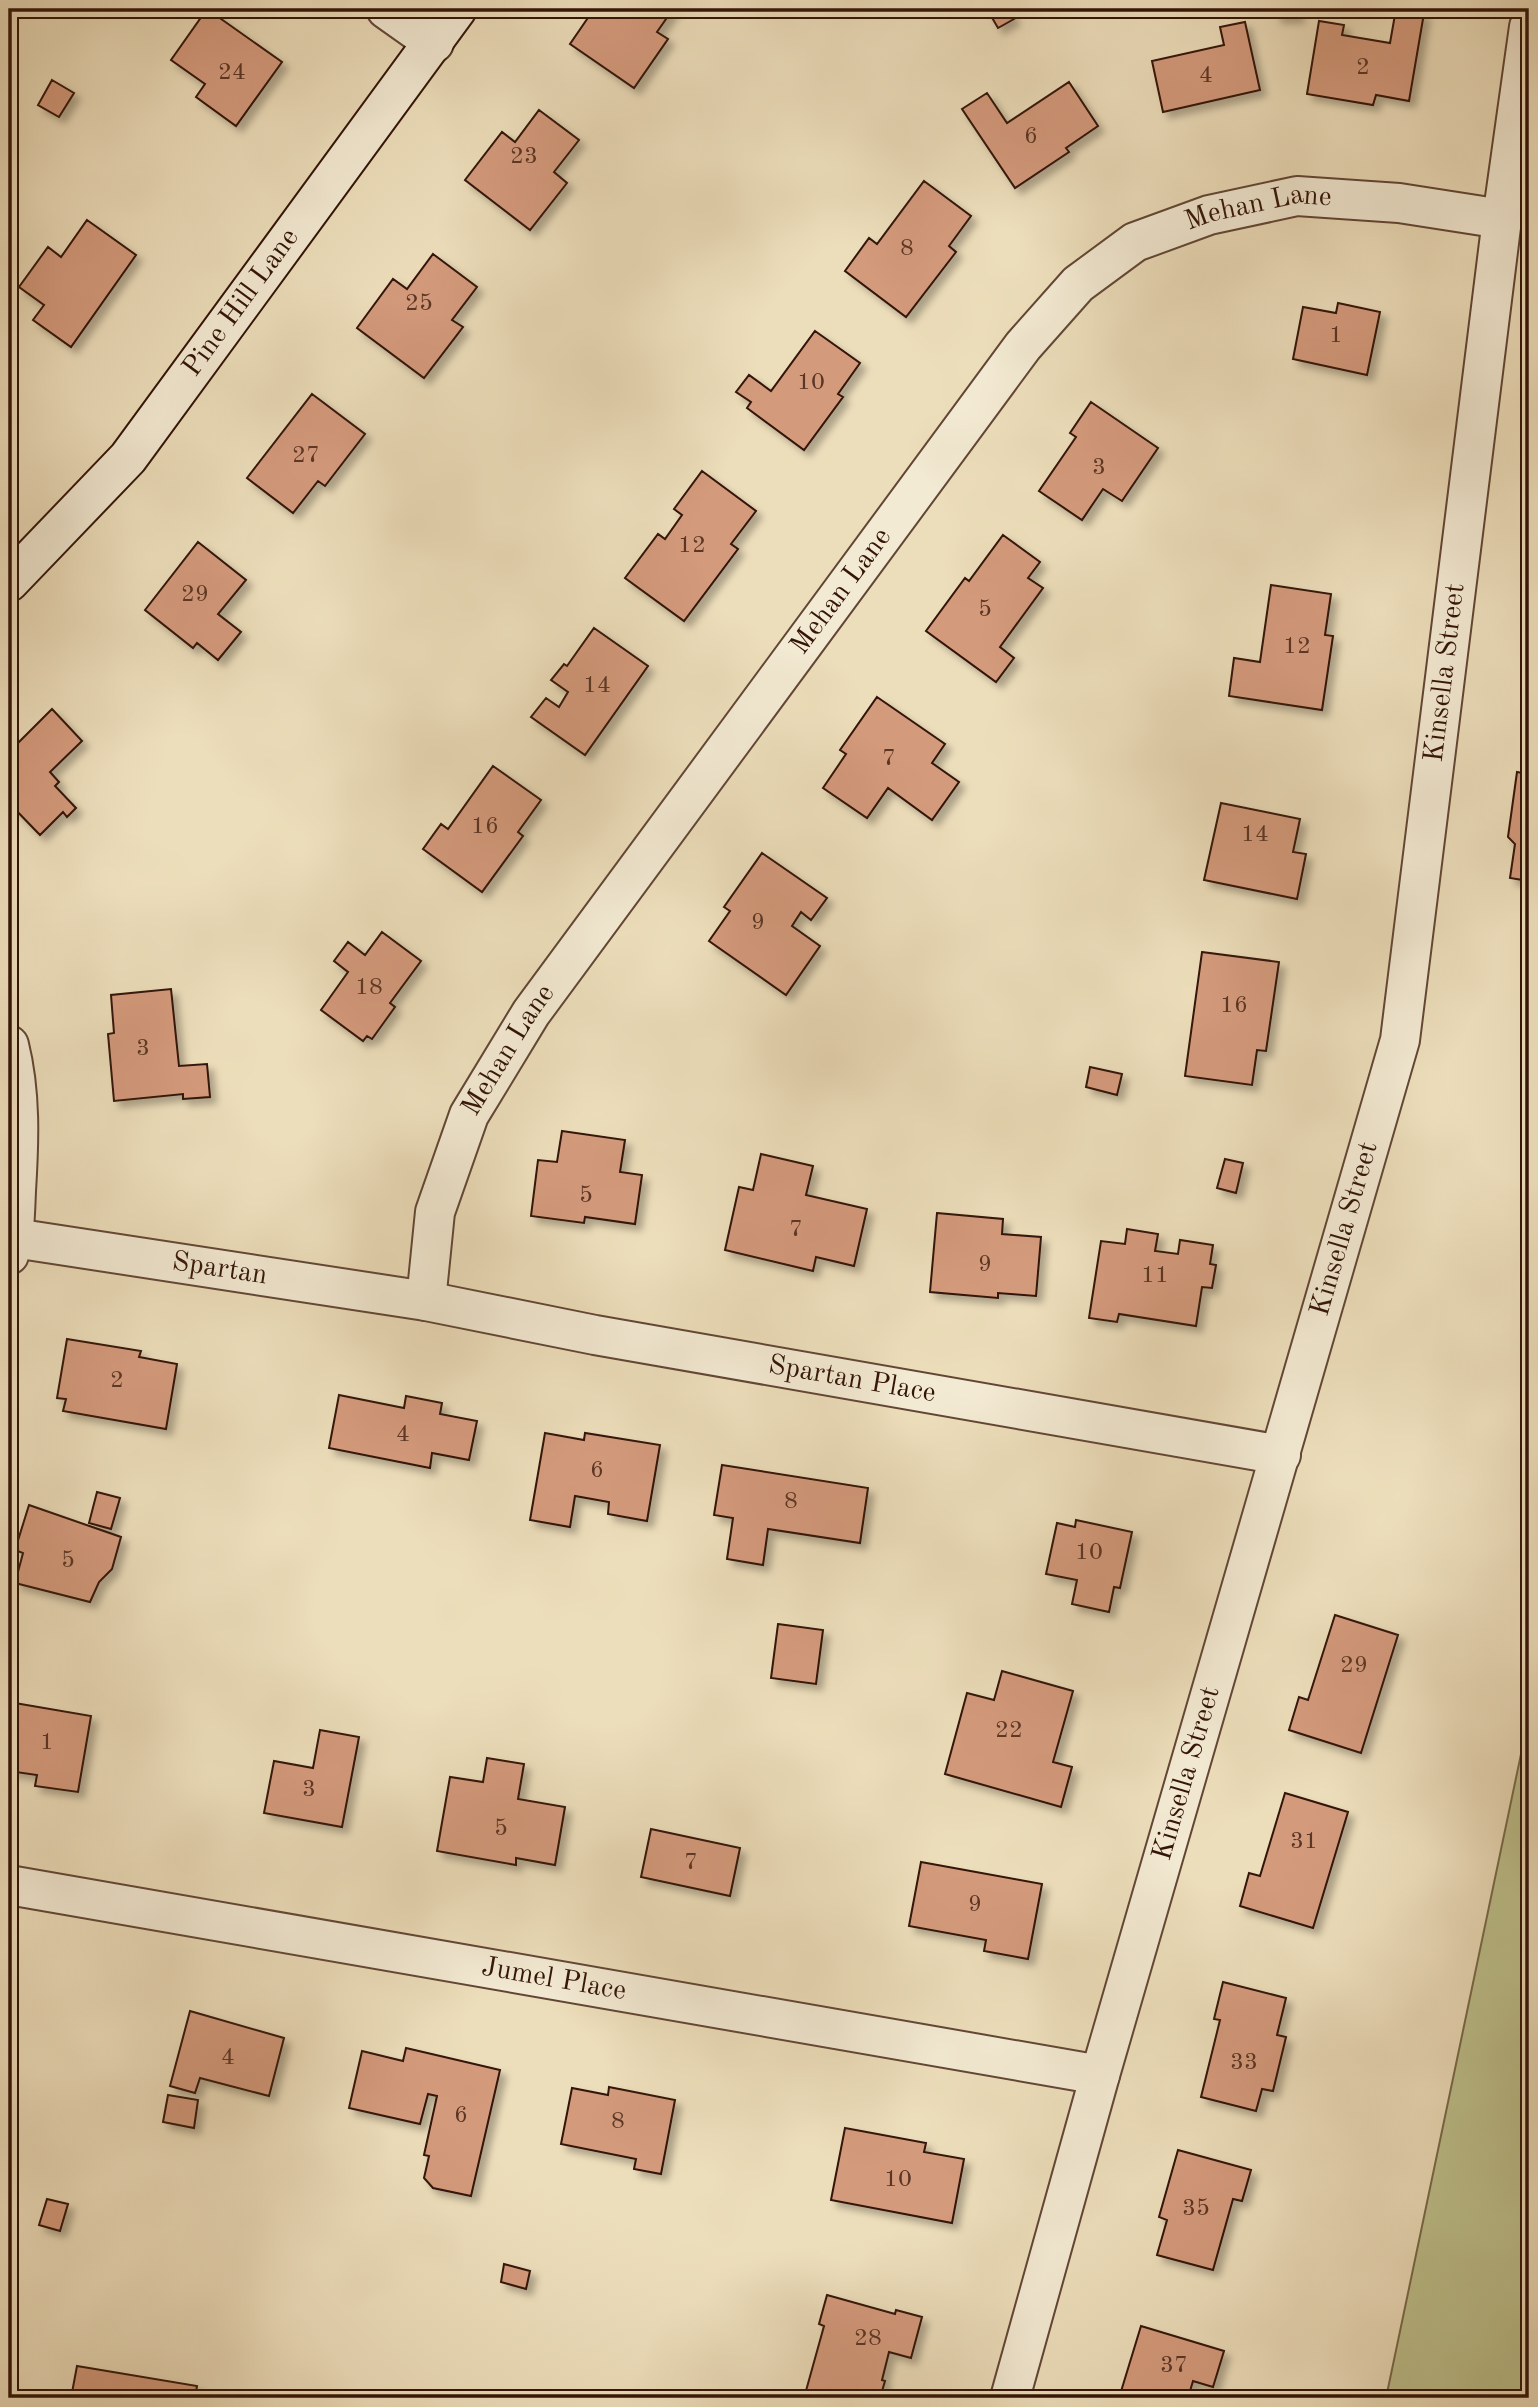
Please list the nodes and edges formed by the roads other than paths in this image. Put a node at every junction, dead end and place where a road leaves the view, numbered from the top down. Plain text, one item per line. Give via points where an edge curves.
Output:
1 (386, 9) edge
2 (457, 9) edge
3 (1529, 27) edge
4 (433, 43) junction
5 (1502, 219) junction
6 (9, 582) edge
7 (9, 1045) edge
8 (11, 1247) edge
9 (426, 1301) junction
10 (1281, 1455) junction
11 (9, 1885) edge
12 (1100, 2075) junction
13 (1010, 2398) edge

1 - 4 street
2 - 4 street, Pine Hill Lane
3 - 5 street, Kinsella Street
4 - 6 street, Pine Hill Lane via 128,458
5 - 9 street, Mehan Lane via 1399,203 1297,196 1209,215 1135,242 1078,284 1023,346 531,1013 469,1115 435,1212
5 - 10 street, Kinsella Street via 1400,1040
7 - 8 street via 16,1072 19,1145
8 - 9 street, Spartan
9 - 10 street, Spartan Place via 595,1335
10 - 12 street, Kinsella Street
11 - 12 street, Jumel Place
12 - 13 street, Kinsella Street

